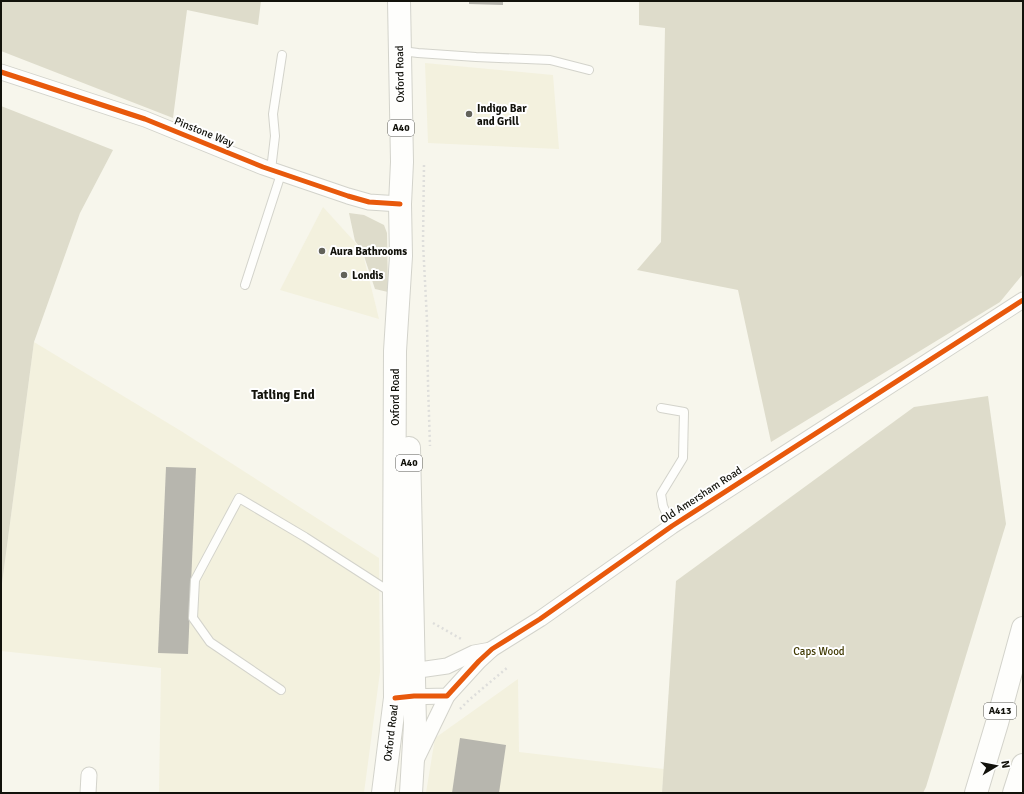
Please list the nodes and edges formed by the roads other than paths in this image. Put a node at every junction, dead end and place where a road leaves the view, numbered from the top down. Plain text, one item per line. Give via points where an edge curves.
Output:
1 (399, 1) edge
2 (399, 51) junction
3 (282, 55) dead end
4 (588, 70) dead end
5 (1, 72) edge
6 (276, 172) junction
7 (400, 204) junction
8 (401, 256) junction
9 (245, 285) dead end
10 (1023, 300) edge
11 (661, 408) dead end
12 (672, 526) junction
13 (394, 594) junction
14 (1023, 628) edge
15 (492, 649) junction
16 (405, 672) junction
17 (281, 690) dead end
18 (447, 696) junction
19 (405, 697) junction
20 (1023, 765) edge
21 (412, 769) junction
22 (88, 775) dead end
23 (88, 793) edge
24 (384, 793) edge
25 (411, 793) edge
26 (976, 793) edge
27 (1014, 793) edge

1 - 2 main road, Oxford Road / A40
2 - 4 lane via 550,60
2 - 7 main road, Oxford Road / A40 via 402,162
3 - 6 lane via 273,114
5 - 6 street, Pinstone Way via 145,119
6 - 7 street, Pinstone Way via 369,202
6 - 9 lane
7 - 8 main road, Oxford Road / A40
8 - 13 main road, Oxford Road / A40 via 395,351
8 - 16 main road, A40 via 408,357 411,549
10 - 12 street, Old Amersham Road
11 - 12 lane via 684,412 683,458 661,494 663,506
12 - 15 street, Old Amersham Road via 540,619
13 - 16 main road, Oxford Road / A40
13 - 17 lane via 240,498 195,580 193,618 210,642
14 - 26 main road, A413
15 - 16 street, Old Amersham Road via 474,653 447,666
15 - 18 street, Old Amersham Road
16 - 19 main road, Oxford Road / A40
18 - 19 street
18 - 21 street, Old Amersham Road
19 - 21 main road, A40 via 414,725
19 - 24 main road, Oxford Road / A40
20 - 27 main road
21 - 25 main road, A40
22 - 23 street

